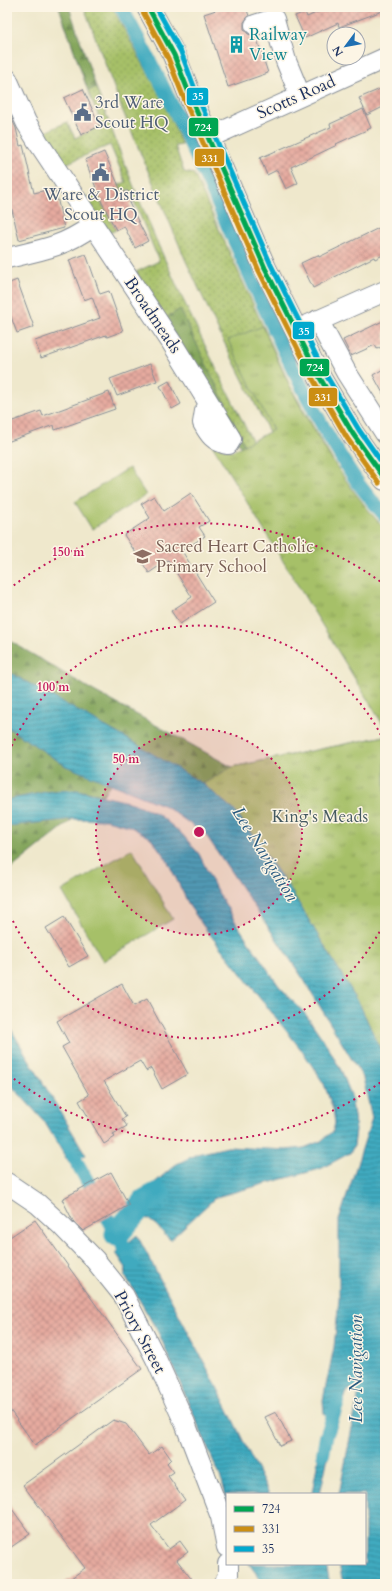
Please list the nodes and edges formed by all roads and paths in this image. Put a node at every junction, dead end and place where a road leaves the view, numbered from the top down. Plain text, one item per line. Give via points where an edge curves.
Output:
1 (148, 7) edge
2 (255, 25) dead end
3 (385, 58) edge
4 (7, 79) edge
5 (300, 95) junction
6 (208, 138) junction
7 (92, 226) junction
8 (7, 258) edge
9 (385, 291) edge
10 (318, 320) junction
11 (296, 330) junction
12 (210, 406) dead end
13 (385, 433) edge
14 (385, 479) edge
15 (7, 1183) edge
16 (226, 1542) edge
17 (228, 1565) edge
18 (224, 1584) edge

1 - 6 main road via 174,55
2 - 5 street via 274,19 286,61
3 - 5 street, Scotts Road
4 - 7 street, Broadmeads via 26,122
5 - 6 street, Scotts Road
6 - 11 main road via 265,268
7 - 8 street via 58,246
7 - 12 street, Broadmeads via 168,337
9 - 10 street
10 - 11 street
10 - 13 street
11 - 14 main road via 320,378 353,434
15 - 16 street, Priory Street via 38,1204 62,1226 96,1260 124,1296 185,1423 221,1517
17 - 18 street via 228,1575

